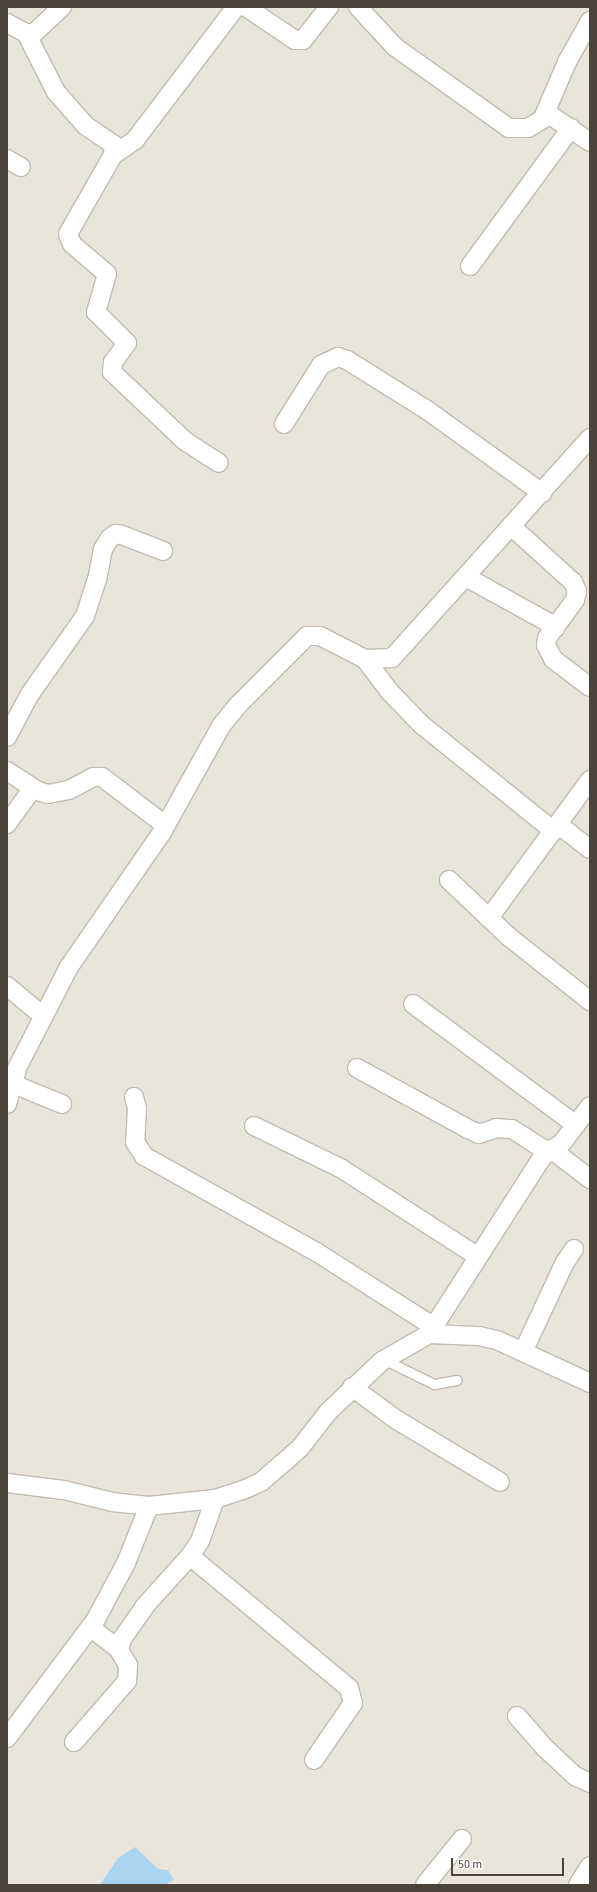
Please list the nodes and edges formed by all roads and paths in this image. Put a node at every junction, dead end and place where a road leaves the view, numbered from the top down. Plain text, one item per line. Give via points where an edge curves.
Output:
1 (62, 7) edge
2 (236, 7) edge
3 (246, 7) edge
4 (329, 7) edge
5 (358, 7) edge
6 (590, 21) edge
7 (7, 22) edge
8 (26, 34) junction
9 (543, 118) junction
10 (571, 128) junction
11 (590, 142) edge
12 (113, 155) junction
13 (470, 266) dead end
14 (284, 424) dead end
15 (590, 438) edge
16 (219, 463) dead end
17 (542, 493) junction
18 (511, 526) junction
19 (163, 551) dead end
20 (466, 577) junction
21 (584, 597) edge
22 (555, 628) junction
23 (366, 659) junction
24 (590, 687) edge
25 (7, 737) edge
26 (7, 771) edge
27 (590, 780) edge
28 (33, 788) junction
29 (7, 824) edge
30 (165, 825) junction
31 (557, 828) junction
32 (590, 849) edge
33 (449, 880) dead end
34 (489, 918) junction
35 (7, 986) edge
36 (590, 1001) edge
37 (413, 1004) dead end
38 (43, 1016) junction
39 (356, 1068) dead end
40 (12, 1084) junction
41 (134, 1097) dead end
42 (7, 1104) edge
43 (62, 1104) dead end
44 (590, 1106) edge
45 (576, 1125) junction
46 (254, 1126) dead end
47 (549, 1150) junction
48 (590, 1179) edge
49 (574, 1249) dead end
50 (477, 1256) junction
51 (431, 1330) junction
52 (523, 1352) junction
53 (385, 1360) junction
54 (457, 1380) dead end
55 (590, 1383) edge
56 (352, 1387) junction
57 (500, 1482) dead end
58 (7, 1483) edge
59 (215, 1499) junction
60 (149, 1506) junction
61 (190, 1556) junction
62 (90, 1627) junction
63 (119, 1650) junction
64 (517, 1716) dead end
65 (7, 1738) edge
66 (74, 1742) dead end
67 (314, 1760) dead end
68 (590, 1784) edge
69 (462, 1839) dead end
70 (590, 1866) edge
71 (426, 1885) edge
72 (578, 1885) edge

1 - 8 street via 36,32
2 - 12 street via 135,140
3 - 4 street via 295,40 303,40
5 - 9 street via 395,47 509,128 528,128
6 - 9 street via 567,62
7 - 8 street
8 - 12 street via 56,92 86,126 114,145
9 - 10 street via 550,115
10 - 11 street
10 - 13 street
12 - 16 street via 68,234 72,244 107,274 96,312 127,343 113,362 112,372 185,441
14 - 17 street via 321,365 338,357 347,360 427,410
15 - 17 street
17 - 18 street
18 - 20 street
18 - 21 street via 565,574
19 - 25 street via 122,535 116,534 110,538 103,549 98,580 85,616 30,694
20 - 22 street
20 - 23 street via 392,658
21 - 22 street
22 - 24 street via 547,638 548,652
23 - 30 street via 320,636 307,636 221,726
23 - 31 street via 389,691 422,725
26 - 28 street
27 - 31 street
28 - 29 street
28 - 30 street via 48,794 59,794 93,777 102,778
30 - 38 street via 69,967
31 - 32 street
31 - 34 street
33 - 34 street
34 - 36 street via 540,963
35 - 38 street
37 - 45 street
38 - 40 street via 17,1068
39 - 47 street via 479,1134 496,1128 512,1129
40 - 42 street
40 - 43 street
41 - 51 street via 138,1108 135,1142 144,1156 318,1253
44 - 45 street
45 - 47 street via 562,1142
46 - 50 street via 342,1169
47 - 48 street
47 - 50 street via 532,1170
49 - 52 street
50 - 51 street
51 - 52 street via 479,1336
51 - 53 street
52 - 55 street
53 - 54 lane via 434,1384
53 - 56 street
56 - 57 street via 397,1420
56 - 59 street via 328,1412 300,1448 261,1482
58 - 60 street via 64,1490 112,1502
59 - 60 street
59 - 61 street via 200,1541
60 - 62 street via 126,1562
61 - 63 street via 144,1607 122,1639
61 - 67 street via 349,1688 353,1702
62 - 63 street
62 - 65 street
63 - 66 street via 128,1665 127,1681
64 - 68 street via 544,1748 575,1776
69 - 71 street
70 - 72 street

